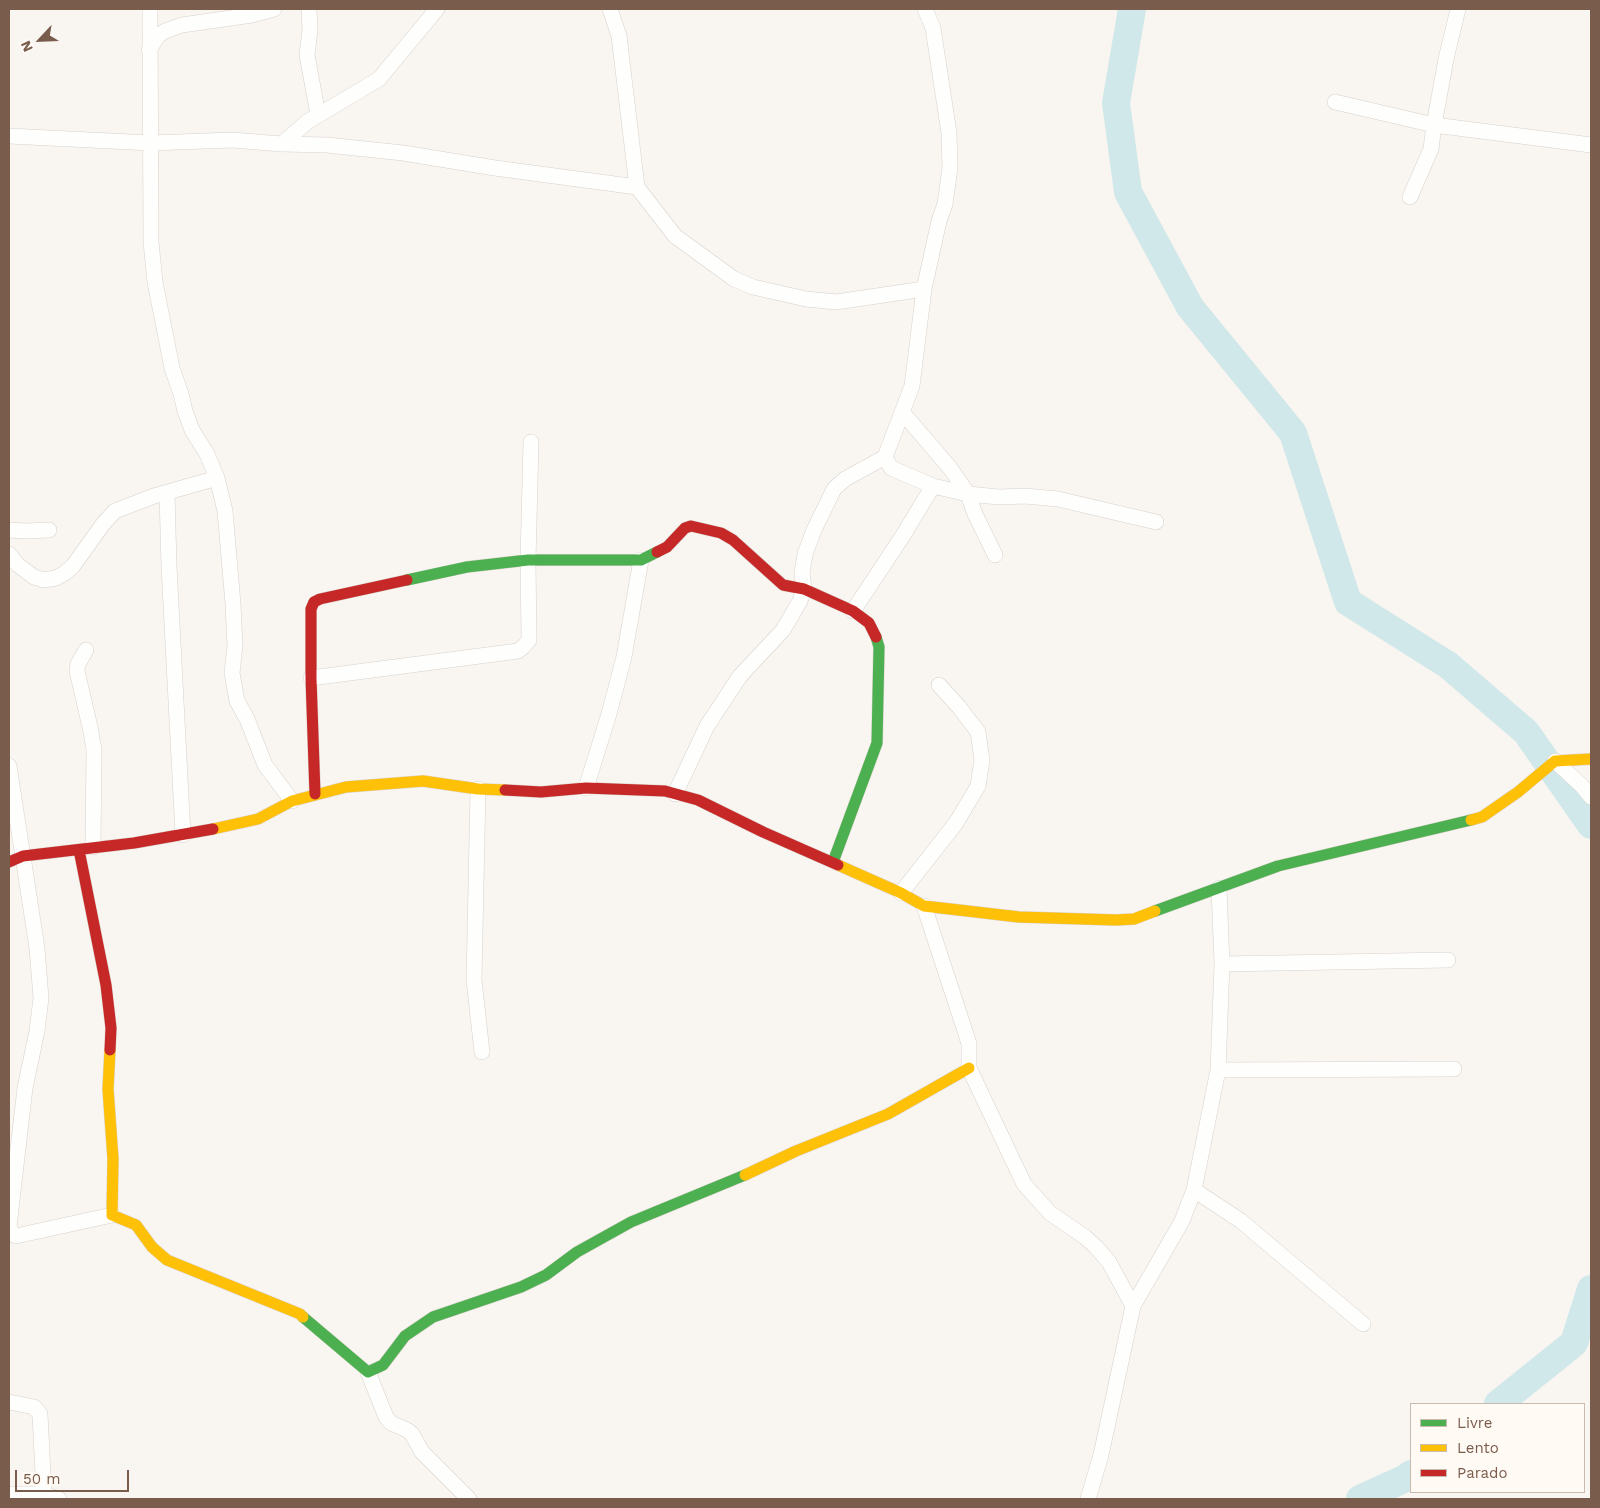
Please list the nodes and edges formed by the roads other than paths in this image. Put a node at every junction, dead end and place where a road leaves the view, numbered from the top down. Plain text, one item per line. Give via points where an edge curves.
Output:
1 (150, 9) edge
2 (274, 9) edge
3 (309, 9) edge
4 (437, 9) edge
5 (610, 9) edge
6 (925, 9) edge
7 (936, 9) edge
8 (1458, 9) edge
9 (933, 28) junction
10 (149, 50) junction
11 (1335, 102) dead end
12 (318, 115) junction
13 (1434, 125) junction
14 (9, 136) edge
15 (151, 143) junction
16 (282, 144) junction
17 (1591, 145) edge
18 (637, 187) junction
19 (1410, 197) dead end
20 (924, 289) junction
21 (902, 412) junction
22 (531, 442) dead end
23 (884, 458) junction
24 (217, 478) junction
25 (933, 486) junction
26 (167, 493) junction
27 (968, 494) junction
28 (1156, 522) dead end
29 (9, 530) edge
30 (49, 530) dead end
31 (9, 554) edge
32 (995, 554) dead end
33 (528, 560) junction
34 (641, 560) junction
35 (804, 589) junction
36 (854, 611) junction
37 (86, 650) dead end
38 (311, 678) junction
39 (939, 685) dead end
40 (1591, 758) edge
41 (1555, 760) junction
42 (9, 766) edge
43 (586, 788) junction
44 (478, 789) junction
45 (315, 794) junction
46 (675, 794) junction
47 (1591, 797) edge
48 (292, 801) junction
49 (183, 835) junction
50 (86, 849) junction
51 (23, 856) junction
52 (9, 862) edge
53 (833, 862) junction
54 (1218, 888) junction
55 (901, 893) junction
56 (924, 906) junction
57 (1448, 960) dead end
58 (1222, 964) junction
59 (482, 1052) dead end
60 (969, 1068) junction
61 (1454, 1069) dead end
62 (1218, 1070) junction
63 (1194, 1190) junction
64 (112, 1215) junction
65 (1133, 1306) junction
66 (1363, 1324) dead end
67 (368, 1372) junction
68 (9, 1402) edge
69 (9, 1494) edge
70 (44, 1494) junction
71 (59, 1499) edge
72 (469, 1499) edge
73 (1088, 1499) edge

1 - 10 street
2 - 10 street via 182,24 158,36
3 - 12 street via 307,55
4 - 12 street via 379,79
5 - 18 street via 619,36
6 - 9 street
7 - 9 street
8 - 13 street
9 - 20 street via 949,133 950,168 945,204
10 - 15 street
11 - 13 street
12 - 16 street
13 - 17 street
13 - 19 street via 1431,149
14 - 15 street
15 - 16 street via 232,140
15 - 24 street via 151,242 155,282 172,368 185,411
16 - 18 street via 403,153
18 - 20 street via 674,236 734,279 753,287 836,302
20 - 21 street via 912,386
21 - 23 street
21 - 27 street
22 - 33 street
23 - 25 street via 891,468
23 - 35 street via 845,479 834,489 805,554
24 - 26 street
24 - 48 street via 229,545 235,646 232,673 237,701 265,765
25 - 27 street
25 - 36 street
26 - 31 street via 110,515 72,566 56,578 44,580 34,577
26 - 49 street
27 - 28 street via 1058,499
27 - 32 street via 974,514
29 - 30 street
33 - 34 street
33 - 38 street via 467,567 314,602 311,609
33 - 38 street via 530,640 518,651
34 - 35 street via 667,547 691,526 721,533 783,585
34 - 43 street via 624,657
35 - 36 street
35 - 46 street via 783,630 740,676 707,726
36 - 53 street via 869,623 879,648 877,743
37 - 50 street via 77,671 94,750
38 - 45 street
39 - 55 street via 978,732 982,760 978,786 956,823
40 - 41 street
41 - 47 street
41 - 54 street via 1482,817 1278,866
42 - 51 street
43 - 44 street via 541,792
43 - 46 street
44 - 45 street via 423,781 346,787
44 - 59 street via 474,980
45 - 48 street
46 - 53 street via 698,800
48 - 49 street via 258,819
49 - 50 street
50 - 51 street
50 - 64 street via 111,1028 108,1089 113,1159
51 - 52 street
51 - 64 street via 41,998 9,1226 16,1236
53 - 55 street
54 - 56 street via 1134,919 1019,918
54 - 58 street
55 - 56 street
56 - 60 street via 969,1044
57 - 58 street
58 - 62 street
60 - 65 street via 1024,1184 1050,1213 1096,1247 1109,1262
60 - 67 street via 888,1114 631,1222 577,1252 546,1276 433,1317 405,1336 383,1365
61 - 62 street
62 - 63 street
63 - 65 street via 1182,1221
63 - 66 street via 1242,1220
64 - 67 street via 136,1225 152,1247 167,1260 300,1314
65 - 73 street via 1101,1456
67 - 72 street via 386,1417 412,1434 422,1452
68 - 70 street via 34,1407 40,1414
69 - 70 street
70 - 71 street

